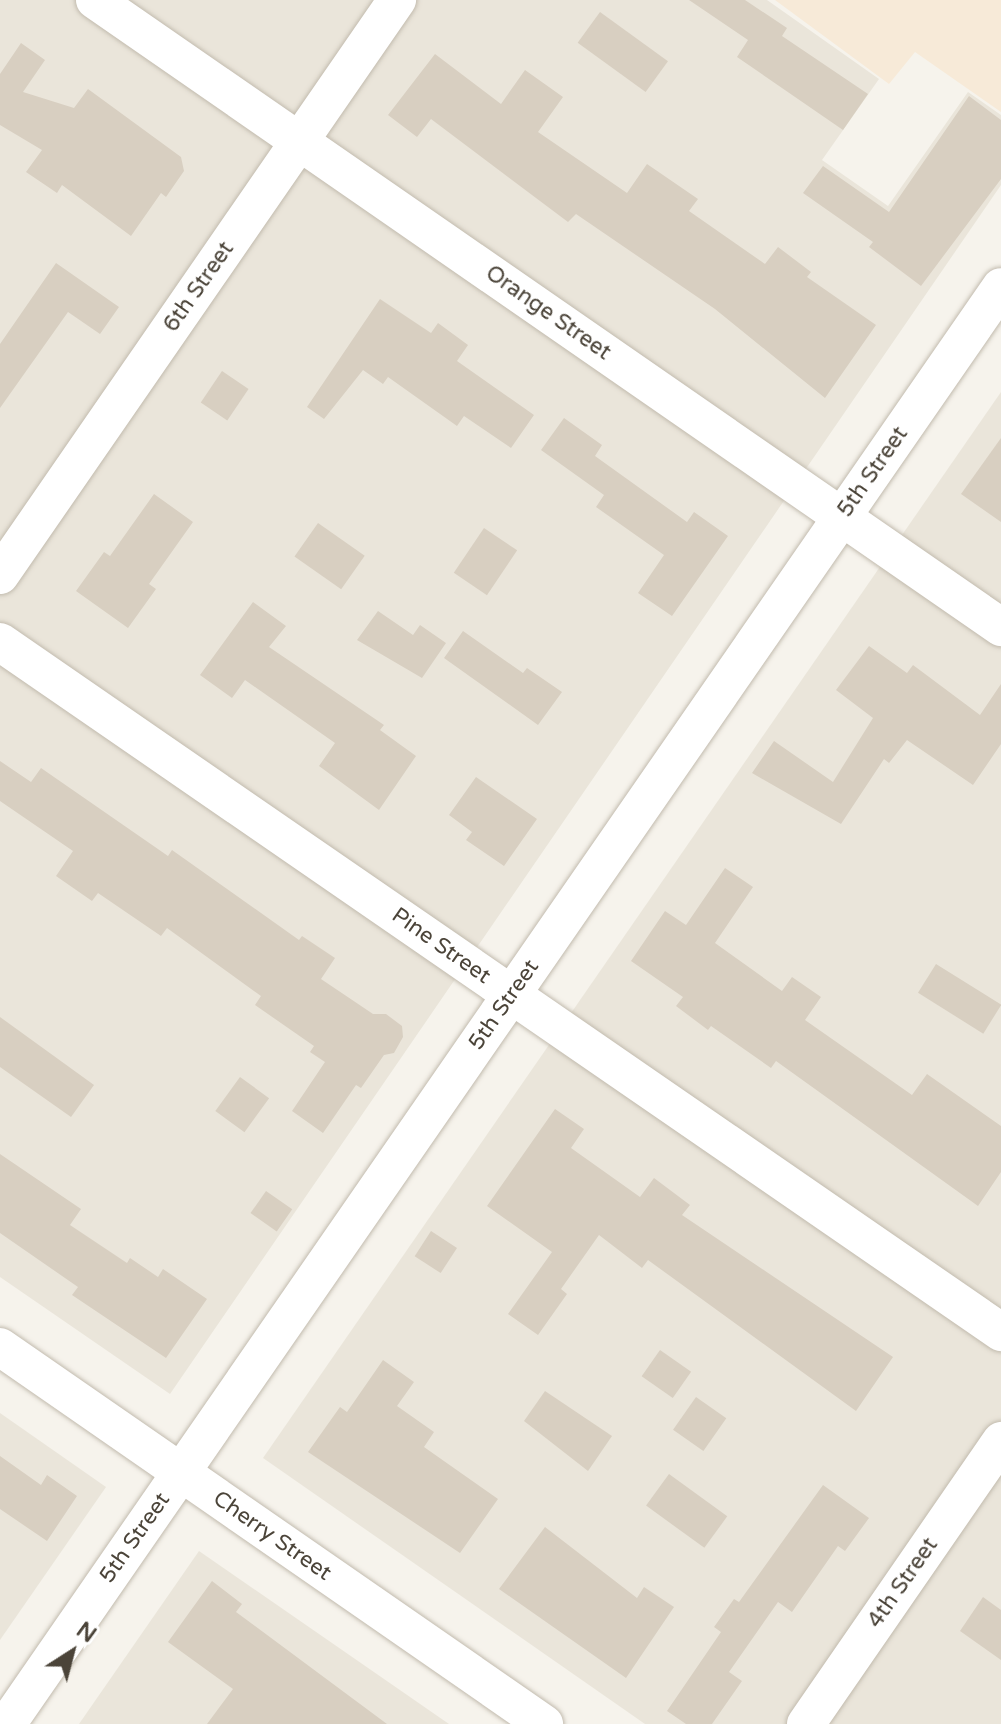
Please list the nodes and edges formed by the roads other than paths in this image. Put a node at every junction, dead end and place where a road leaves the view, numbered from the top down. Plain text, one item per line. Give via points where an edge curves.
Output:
1 (95, 0) edge
2 (397, 0) edge
3 (300, 141) junction
4 (1001, 287) edge
5 (842, 516) junction
6 (0, 575) edge
7 (1001, 627) edge
8 (0, 642) edge
9 (512, 995) junction
10 (1001, 1332) edge
11 (0, 1347) edge
12 (1001, 1441) edge
13 (181, 1473) junction
14 (7, 1724) edge
15 (544, 1724) edge
16 (806, 1724) edge

1 - 3 street, Orange Street
2 - 3 street, 6th Street
3 - 5 street, Orange Street
3 - 6 street, 6th Street
4 - 5 street, 5th Street
5 - 7 street, Orange Street
5 - 9 street, 5th Street
8 - 9 street, Pine Street
9 - 10 street, Pine Street
9 - 13 street, 5th Street
11 - 13 street, Cherry Street
12 - 16 street, 4th Street
13 - 14 street, 5th Street
13 - 15 street, Cherry Street

